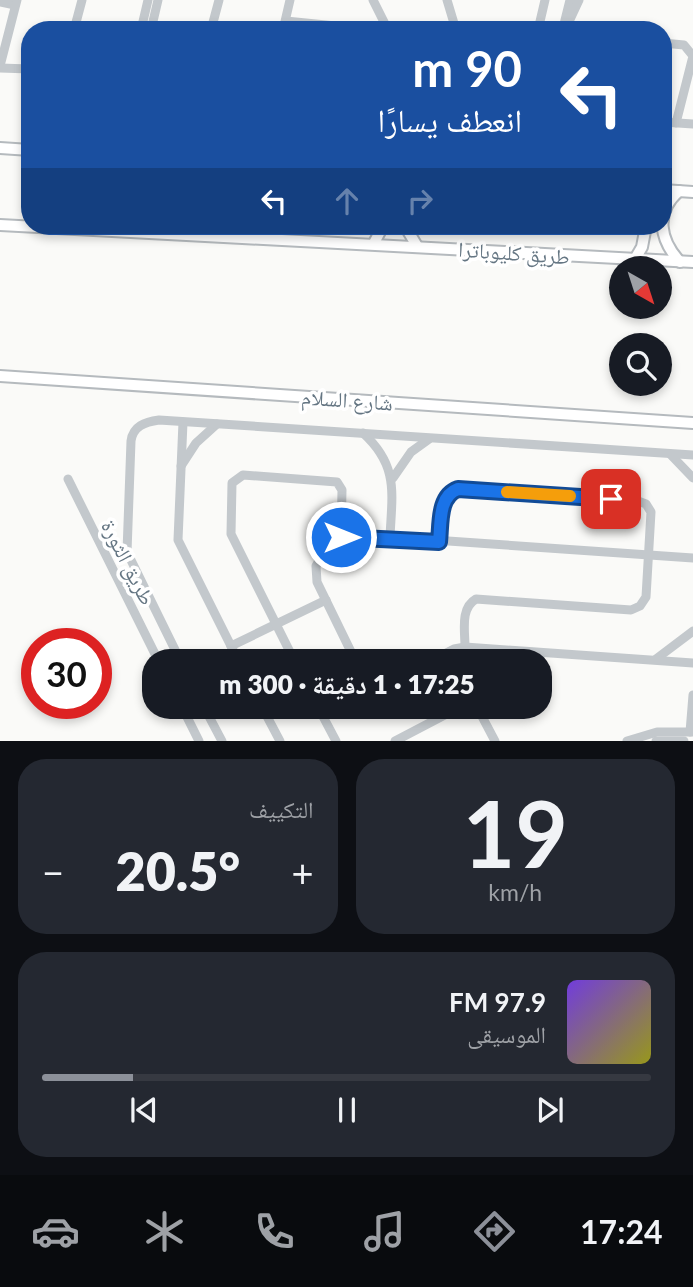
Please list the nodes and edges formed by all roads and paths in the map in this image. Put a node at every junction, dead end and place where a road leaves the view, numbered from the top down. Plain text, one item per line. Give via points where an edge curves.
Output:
1 (82, 0) edge
2 (148, 0) edge
3 (158, 0) edge
4 (219, 0) edge
5 (290, 0) edge
6 (373, 0) edge
7 (447, 0) edge
8 (545, 0) edge
9 (570, 0) edge
10 (579, 0) edge
11 (0, 2) edge
12 (16, 2) edge
13 (76, 21) edge
14 (143, 21) edge
15 (153, 21) edge
16 (213, 21) edge
17 (286, 21) edge
18 (384, 21) edge
19 (453, 21) edge
20 (540, 21) edge
21 (566, 21) edge
22 (568, 21) edge
23 (672, 44) edge
24 (0, 67) edge
25 (21, 68) edge
26 (672, 123) edge
27 (676, 123) junction
28 (693, 124) edge
29 (0, 148) edge
30 (21, 149) edge
31 (672, 191) edge
32 (679, 191) junction
33 (693, 192) edge
34 (672, 201) edge
35 (0, 225) edge
36 (21, 226) edge
37 (208, 235) edge
38 (378, 235) edge
39 (410, 235) edge
40 (644, 235) edge
41 (663, 235) edge
42 (374, 243) junction
43 (417, 246) junction
44 (637, 256) edge
45 (609, 257) edge
46 (672, 261) edge
47 (680, 262) junction
48 (693, 262) edge
49 (0, 376) edge
50 (183, 422) junction
51 (693, 423) edge
52 (217, 424) junction
53 (363, 433) junction
54 (430, 438) junction
55 (670, 454) junction
56 (693, 455) edge
57 (180, 467) junction
58 (393, 478) junction
59 (693, 478) edge
60 (68, 479) dead end
61 (341, 537) junction
62 (390, 537) junction
63 (439, 542) junction
64 (649, 556) junction
65 (693, 558) edge
66 (326, 600) junction
67 (276, 624) junction
68 (693, 631) edge
69 (230, 646) junction
70 (465, 647) junction
71 (153, 649) edge
72 (174, 649) edge
73 (232, 649) edge
74 (288, 649) edge
75 (350, 649) edge
76 (459, 649) edge
77 (654, 660) junction
78 (693, 663) edge
79 (693, 695) edge
80 (188, 719) edge
81 (210, 719) edge
82 (268, 719) edge
83 (324, 719) edge
84 (437, 719) edge
85 (483, 719) edge
86 (692, 732) edge
87 (649, 737) edge
88 (199, 741) edge
89 (222, 741) edge
90 (279, 741) edge
91 (336, 741) edge
92 (395, 741) edge
93 (495, 741) edge
94 (628, 741) edge
95 (656, 741) edge
96 (684, 741) edge

1 - 13 street
2 - 14 street
3 - 15 street
4 - 16 street
5 - 17 street
6 - 18 street
7 - 19 street
8 - 20 street
9 - 21 street
10 - 22 street
11 - 12 street
12 - 24 street
23 - 27 street via 684,45 693,56
24 - 25 street
26 - 27 street
27 - 28 street
29 - 30 main road
31 - 32 main road
32 - 33 main road
32 - 34 main road
35 - 36 main road, طريق كليوباترا
37 - 42 main road, طريق كليوباترا
38 - 42 main road
39 - 43 main road
40 - 44 main road
41 - 47 main road
42 - 43 main road, طريق كليوباترا
43 - 45 main road, طريق كليوباترا
46 - 47 main road, طريق كليوباترا
47 - 48 main road, طريق كليوباترا
49 - 51 main road, شارع السلام
50 - 52 street
50 - 57 street
50 - 72 street via 153,421 134,431 126,539 131,563
52 - 53 street
52 - 57 street via 196,443
53 - 54 street
53 - 58 street
54 - 55 street
54 - 58 street via 406,458
55 - 56 street
55 - 59 street
57 - 69 street via 178,540
58 - 62 street
60 - 71 street, طريق الثورة
61 - 62 street
61 - 66 street via 328,545 316,566 317,582
61 - 67 street via 342,490 337,482 243,475 232,483 231,534
62 - 63 street
63 - 64 street
63 - 64 street via 443,503 450,492 510,492 643,502 650,512
64 - 65 street
64 - 70 street via 646,597 636,608 476,599 466,611
66 - 67 street
66 - 75 street
67 - 69 street
67 - 74 street
68 - 77 street
69 - 73 street
70 - 76 street
70 - 77 street
77 - 78 street
79 - 86 street
80 - 88 street
81 - 89 street
82 - 90 street
83 - 91 street
84 - 92 street
85 - 93 street
86 - 87 street
87 - 94 street
95 - 96 street

